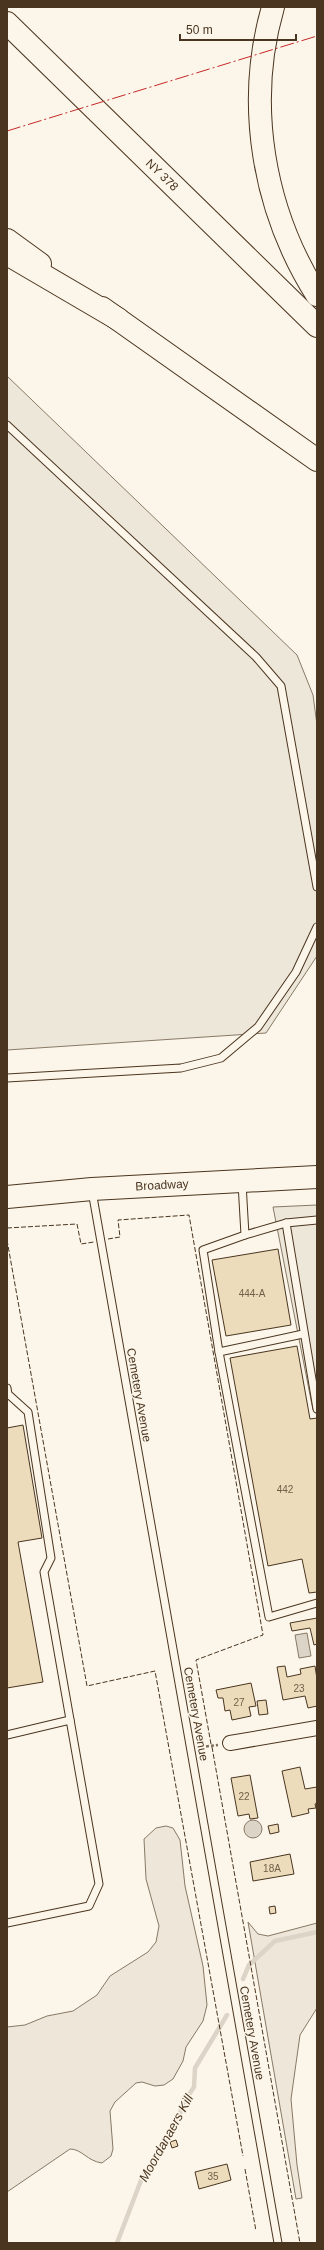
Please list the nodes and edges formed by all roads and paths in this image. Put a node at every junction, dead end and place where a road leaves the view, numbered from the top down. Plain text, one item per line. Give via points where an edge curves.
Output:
1 (273, 7) edge
2 (7, 24) edge
3 (7, 240) edge
4 (7, 254) edge
5 (317, 295) edge
6 (118, 319) junction
7 (317, 326) edge
8 (7, 424) edge
9 (312, 457) edge
10 (317, 887) edge
11 (317, 927) edge
12 (7, 1078) edge
13 (317, 1177) edge
14 (242, 1181) junction
15 (92, 1189) junction
16 (7, 1197) edge
17 (317, 1220) edge
18 (286, 1223) junction
19 (245, 1235) junction
20 (303, 1334) junction
21 (219, 1352) junction
22 (7, 1388) edge
23 (317, 1409) edge
24 (317, 1603) edge
25 (70, 1720) junction
26 (317, 1728) edge
27 (7, 1735) edge
28 (230, 1744) joint
29 (191, 1749) junction
30 (7, 1923) edge
31 (278, 2243) edge

1 - 5 main road via 260,75 261,131 265,159 280,218 299,263
2 - 7 main road, NY 378 / NY 378
3 - 6 main road
4 - 6 main road
6 - 9 main road
8 - 10 lane via 256,657 280,686
11 - 12 lane via 296,972 258,1027 221,1058 181,1068
13 - 14 main road, Broadway
14 - 15 main road, Broadway
14 - 19 lane
15 - 16 main road, Broadway
15 - 29 lane, Cemetery Avenue
17 - 18 lane
18 - 19 lane
18 - 20 lane
19 - 21 lane via 203,1250
20 - 21 lane
20 - 23 lane
21 - 24 lane via 269,1617
22 - 25 lane via 8,1394 28,1412 51,1558 44,1572
25 - 27 lane
25 - 30 lane via 98,1884 89,1906
26 - 28 street
28 - 29 path
29 - 31 lane, Cemetery Avenue

